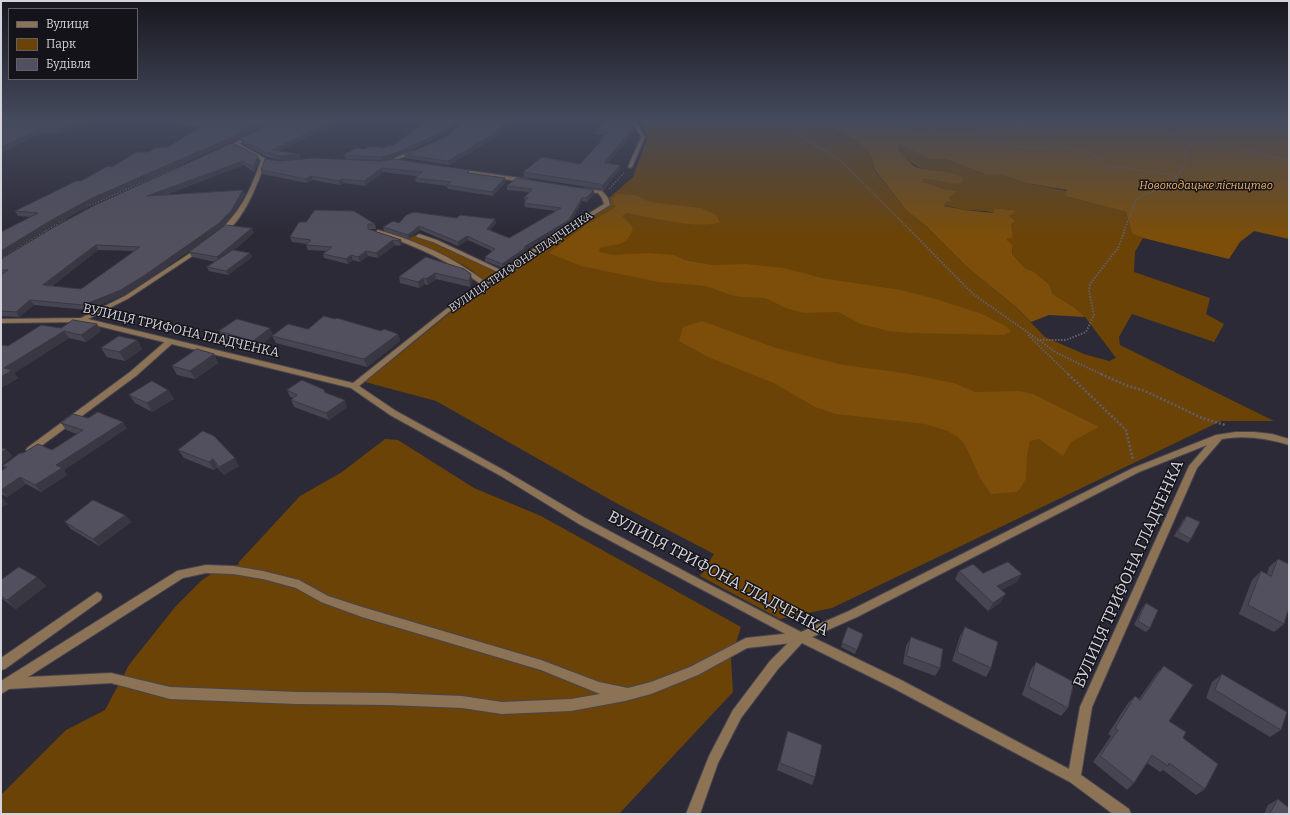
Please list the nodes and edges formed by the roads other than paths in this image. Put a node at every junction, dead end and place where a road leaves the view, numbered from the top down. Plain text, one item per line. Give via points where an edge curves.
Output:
1 (265, 159) edge
2 (633, 159) edge
3 (395, 160) joint
4 (402, 161) edge
5 (381, 162) edge
6 (630, 167) road end
7 (455, 169) edge
8 (530, 181) edge
9 (576, 188) edge
10 (372, 231) edge
11 (419, 236) dead end
12 (213, 238) edge
13 (203, 246) edge
14 (504, 273) junction
15 (484, 284) junction
16 (82, 320) junction
17 (1, 321) edge
18 (170, 342) junction
19 (354, 386) junction
20 (1218, 437) junction
21 (1289, 442) edge
22 (26, 454) edge
23 (97, 597) dead end
24 (801, 637) junction
25 (1, 665) edge
26 (4, 686) edge
27 (628, 694) junction
28 (1074, 778) junction
29 (693, 814) edge
30 (1124, 814) edge

1 - 12 street via 267,160 247,200 236,217
2 - 6 street
3 - 4 street
3 - 5 street
7 - 8 street
9 - 14 street, ВУЛИЦЯ ТРИФОНА ГЛАДЧЕНКА via 600,192 607,205 544,244
10 - 15 street via 428,249
11 - 14 street
13 - 16 street via 127,297
14 - 15 street, ВУЛИЦЯ ТРИФОНА ГЛАДЧЕНКА
15 - 19 street, ВУЛИЦЯ ТРИФОНА ГЛАДЧЕНКА
16 - 17 street, ВУЛИЦЯ ТРИФОНА ГЛАДЧЕНКА
16 - 18 street, ВУЛИЦЯ ТРИФОНА ГЛАДЧЕНКА
18 - 19 street, ВУЛИЦЯ ТРИФОНА ГЛАДЧЕНКА
18 - 22 street via 133,374
19 - 24 street, ВУЛИЦЯ ТРИФОНА ГЛАДЧЕНКА via 393,413 504,474 582,521
20 - 21 street via 1242,433
20 - 24 street via 1136,470 853,614
20 - 28 street, ВУЛИЦЯ ТРИФОНА ГЛАДЧЕНКА via 1194,466 1086,707
23 - 25 street
24 - 27 street via 746,643 694,671
24 - 28 street, ВУЛИЦЯ ТРИФОНА ГЛАДЧЕНКА via 897,684
24 - 29 street via 774,665 737,714 713,760
26 - 27 street via 111,678 170,693 462,702 502,708 571,705
26 - 27 street via 181,574 206,569 233,570 299,584 325,599 362,612 541,665 599,688
28 - 30 street, ВУЛИЦЯ ТРИФОНА ГЛАДЧЕНКА

